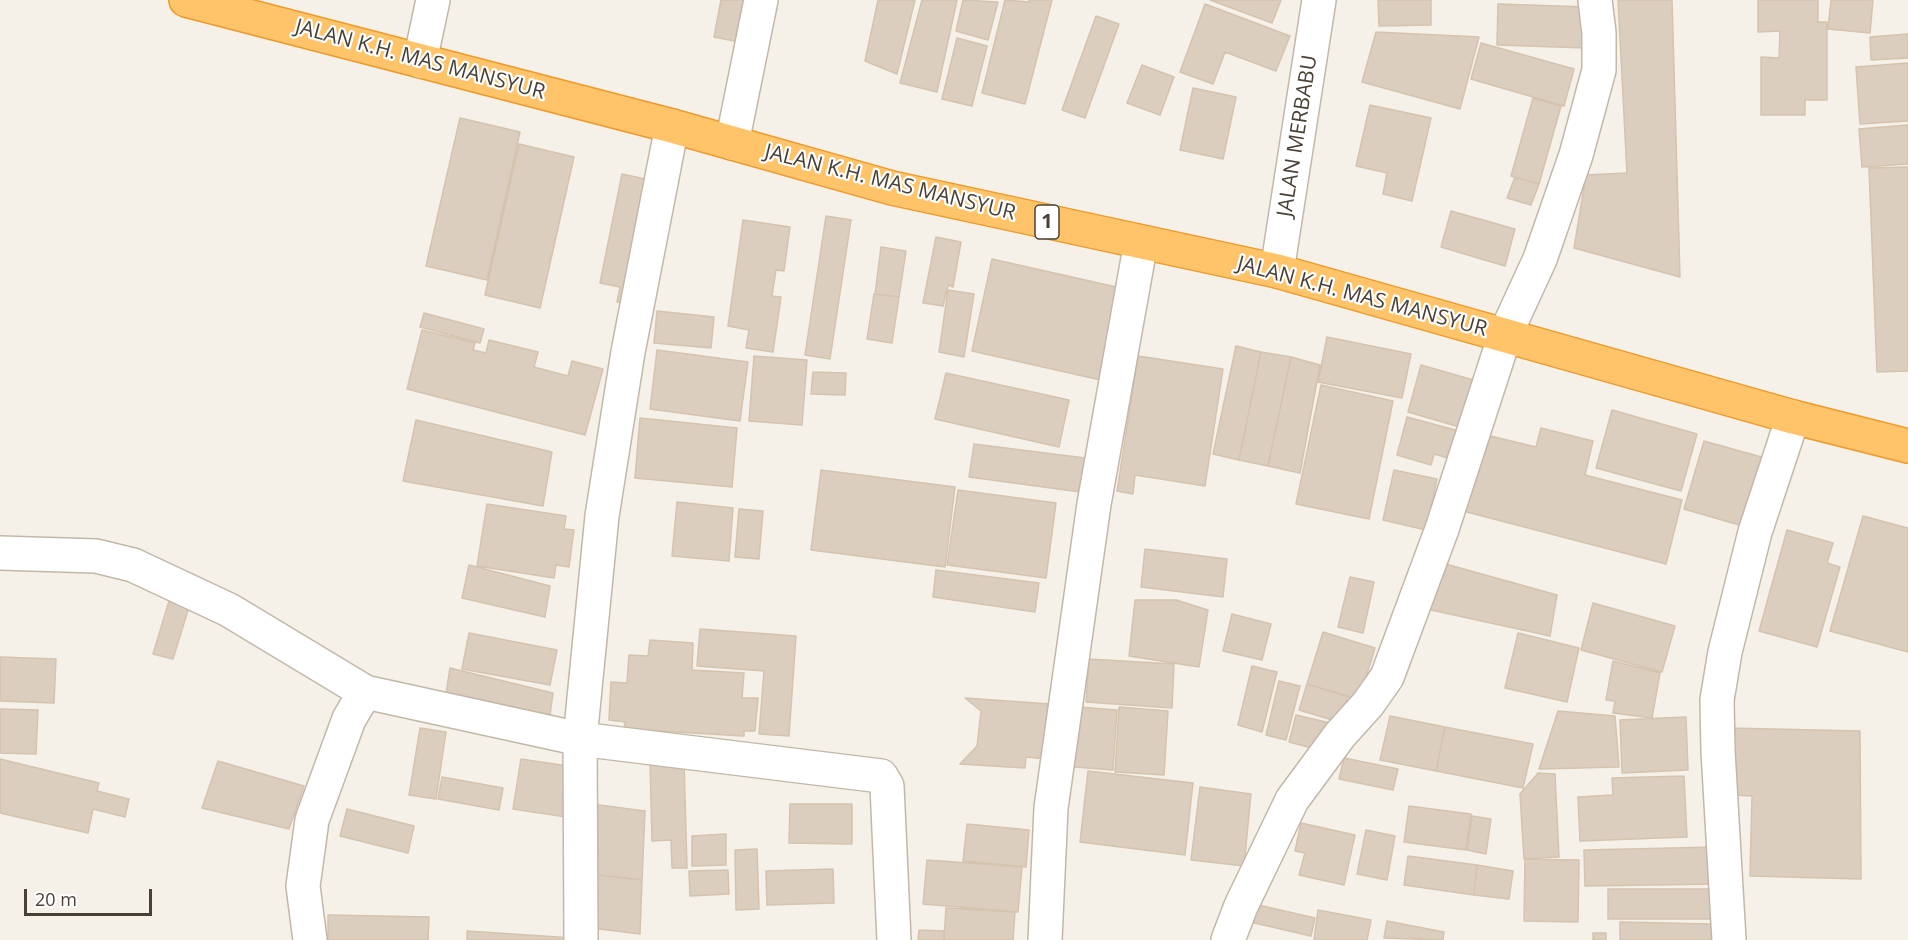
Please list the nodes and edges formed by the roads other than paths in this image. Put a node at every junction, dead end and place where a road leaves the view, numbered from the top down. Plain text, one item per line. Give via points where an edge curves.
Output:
1 (186, 0) edge
2 (433, 0) edge
3 (761, 0) edge
4 (1319, 0) edge
5 (1595, 0) edge
6 (420, 61) junction
7 (672, 126) junction
8 (732, 143) junction
9 (1141, 242) junction
10 (1277, 271) junction
11 (1505, 335) junction
12 (1793, 417) junction
13 (1908, 446) edge
14 (0, 553) edge
15 (365, 692) junction
16 (579, 738) junction
17 (310, 940) edge
18 (581, 940) edge
19 (894, 940) edge
20 (1045, 940) edge
21 (1228, 940) edge
22 (1729, 940) edge

1 - 6 highway, JALAN K.H. MAS MANSYUR / 1
2 - 6 street
3 - 8 street
4 - 10 street, JALAN MERBABU
5 - 11 street via 1599,70 1584,129 1540,259
6 - 7 highway, JALAN K.H. MAS MANSYUR / 1
7 - 8 highway, JALAN K.H. MAS MANSYUR / 1
7 - 16 street via 628,352 602,516
8 - 9 highway, JALAN K.H. MAS MANSYUR / 1 via 892,188
9 - 10 highway, JALAN K.H. MAS MANSYUR / 1
9 - 20 street via 1094,504 1051,808
10 - 11 highway, JALAN K.H. MAS MANSYUR / 1
11 - 12 highway, JALAN K.H. MAS MANSYUR / 1
11 - 21 street via 1442,529 1387,676 1292,800
12 - 13 highway, JALAN K.H. MAS MANSYUR / 1
12 - 22 street via 1755,531 1717,700
14 - 15 street via 96,556 133,565 230,610
15 - 16 street
15 - 17 street via 349,719 312,820 303,886
16 - 18 street
16 - 19 street via 881,776 887,786

